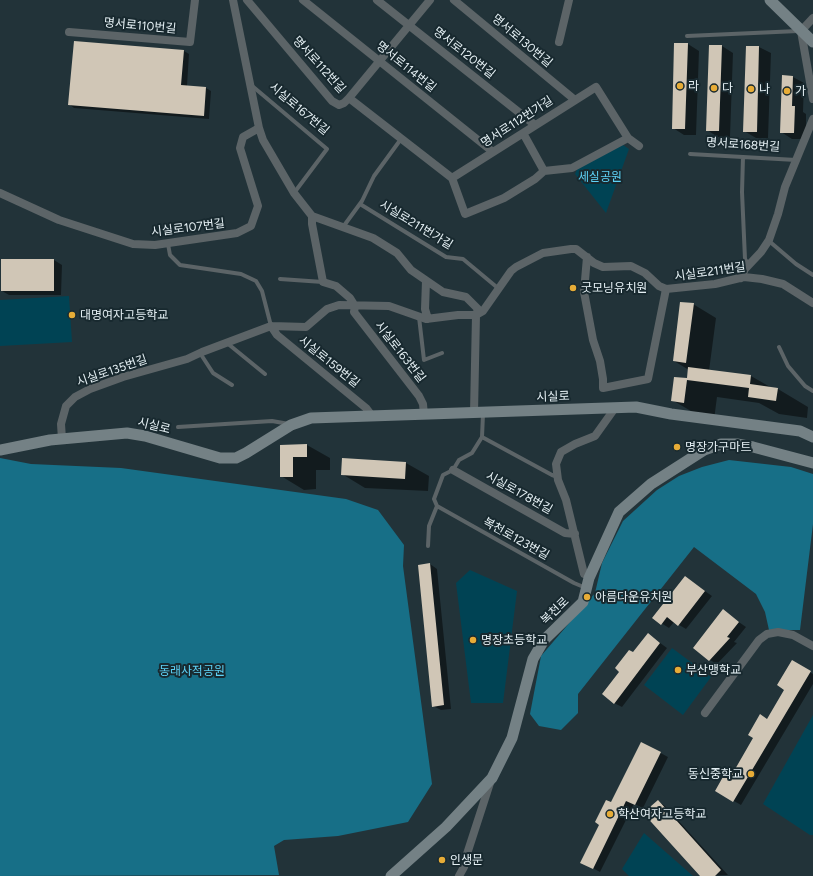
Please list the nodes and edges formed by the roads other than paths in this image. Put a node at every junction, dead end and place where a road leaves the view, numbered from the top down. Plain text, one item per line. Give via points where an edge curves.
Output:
1 (195, 0) edge
2 (233, 0) edge
3 (247, 0) edge
4 (304, 0) edge
5 (378, 0) edge
6 (430, 0) edge
7 (454, 0) edge
8 (569, 0) edge
9 (770, 0) edge
10 (813, 18) edge
11 (409, 25) junction
12 (801, 31) junction
13 (69, 32) dead end
14 (687, 36) dead end
15 (559, 42) dead end
16 (813, 42) edge
17 (380, 61) junction
18 (250, 83) junction
19 (349, 98) junction
20 (813, 99) edge
21 (575, 100) junction
22 (813, 120) edge
23 (535, 125) junction
24 (259, 128) junction
25 (523, 133) junction
26 (628, 138) junction
27 (401, 139) junction
28 (639, 146) dead end
29 (493, 152) junction
30 (690, 154) dead end
31 (743, 157) junction
32 (796, 160) junction
33 (544, 171) junction
34 (452, 178) junction
35 (0, 193) edge
36 (294, 193) junction
37 (360, 204) junction
38 (312, 216) junction
39 (343, 227) junction
40 (769, 240) junction
41 (168, 244) junction
42 (587, 257) junction
43 (750, 265) junction
44 (813, 275) edge
45 (741, 278) junction
46 (280, 279) dead end
47 (426, 281) junction
48 (323, 282) junction
49 (666, 289) junction
50 (499, 290) junction
51 (813, 303) edge
52 (355, 306) junction
53 (476, 315) junction
54 (418, 317) junction
55 (428, 319) junction
56 (271, 326) junction
57 (227, 343) junction
58 (779, 347) dead end
59 (200, 353) junction
60 (442, 353) dead end
61 (265, 374) dead end
62 (232, 385) dead end
63 (813, 390) edge
64 (615, 408) junction
65 (479, 413) junction
66 (424, 415) junction
67 (372, 416) junction
68 (291, 424) junction
69 (178, 427) dead end
70 (482, 437) junction
71 (813, 437) edge
72 (62, 439) junction
73 (0, 450) edge
74 (813, 463) edge
75 (453, 470) junction
76 (558, 477) junction
77 (437, 506) junction
78 (575, 534) junction
79 (428, 546) dead end
80 (590, 575) junction
81 (586, 588) junction
82 (813, 646) edge
83 (705, 713) dead end
84 (492, 778) junction
85 (466, 857) dead end
86 (464, 867) dead end
87 (391, 876) edge
88 (459, 876) edge

1 - 13 street, 명서로110번길 via 190,42
2 - 18 street, 시실로167번길
3 - 19 street, 명서로112번길 via 332,101 339,104
4 - 17 street, 명서로114번길
5 - 11 street, 명서로120번길
6 - 11 street
7 - 21 street, 명서로130번길
8 - 15 street
9 - 12 main road
10 - 12 street
11 - 17 street
11 - 23 street, 명서로120번길
12 - 14 lane
12 - 16 main road
12 - 20 street
17 - 19 street
17 - 29 street, 명서로114번길
18 - 24 street, 시실로167번길
18 - 36 lane, 시실로167번길 via 327,149
19 - 27 street, 명서로112번길
21 - 23 street, 명서로112번가길
21 - 26 street, 명서로112번가길 via 596,87
22 - 32 street, 명서로168번길
23 - 25 street, 명서로112번가길
24 - 36 street, 시실로167번길 via 267,149
24 - 41 street, 시실로107번길 via 246,134 240,142 241,154 258,206 251,226 237,233
25 - 29 street, 명서로112번가길
25 - 33 street
26 - 28 street
26 - 33 street via 572,168
27 - 34 street, 명서로112번길
27 - 37 lane via 374,176
29 - 34 street, 명서로112번가길
30 - 31 lane, 명서로168번길
31 - 32 lane, 명서로168번길
31 - 43 lane via 745,259
32 - 40 street, 명서로168번길
33 - 34 street via 535,180 504,198 465,214
35 - 41 street, 시실로107번길 via 60,220 133,244
36 - 38 street, 시실로167번길
37 - 39 lane
37 - 50 lane, 시실로211번가길 via 446,257 462,259
38 - 39 street
38 - 48 street
39 - 47 street via 373,238 397,253 411,270
40 - 43 street, 명서로168번길
40 - 44 lane
41 - 56 lane via 170,255 180,265 241,274 256,281 262,291
42 - 49 street, 시실로211번길 via 603,267 631,266
42 - 49 street via 584,292 601,367 603,388 648,379
42 - 50 street, 시실로211번길 via 576,249 543,253 511,271
43 - 45 street, 명서로168번길
45 - 49 street, 시실로211번길 via 715,284
45 - 51 street, 시실로211번길 via 783,284
46 - 48 lane
47 - 53 street via 443,292 466,297 478,309
47 - 55 street via 425,309
48 - 52 street via 336,286
50 - 53 street, 시실로211번길 via 483,311
52 - 54 street via 389,306
52 - 56 street, 시실로135번길 via 334,305 306,327
52 - 66 street, 시실로163번길 via 354,312 419,396
53 - 55 street
53 - 65 street
54 - 55 street
54 - 60 lane via 424,360
56 - 57 street, 시실로135번길
56 - 67 street, 시실로159번길 via 277,335 366,408
57 - 59 street, 시실로135번길
57 - 61 lane
58 - 63 lane via 788,366
59 - 62 lane via 213,373
59 - 72 street, 시실로135번길 via 173,364 110,382 75,397 66,406 62,418
64 - 65 main road, 시실로
64 - 71 main road, 시실로 via 636,407 800,432
64 - 76 street, 시실로178번길 via 595,436 561,452 556,464
65 - 66 main road, 시실로
65 - 70 lane
66 - 67 main road, 시실로
67 - 68 main road, 시실로 via 310,418
68 - 69 lane, 시실로 via 272,421
68 - 72 main road, 시실로 via 236,458 220,458 131,433
70 - 75 lane via 472,453 459,460
70 - 76 lane
72 - 73 main road, 시실로
74 - 80 main road, 복천로 via 737,444 721,444 704,450 651,484 620,512
75 - 77 lane via 443,476 434,499
75 - 78 street, 시실로178번길 via 565,533
76 - 78 street, 시실로178번길
77 - 79 lane via 429,526
77 - 81 lane, 복천로123번길 via 567,580
78 - 80 street, 시실로178번길 via 584,574
80 - 81 main road, 복천로
81 - 84 main road, 복천로 via 583,602 544,640 533,659 512,738
82 - 83 street via 793,635 778,632 767,634 759,640
84 - 85 street
84 - 87 main road, 복천로 via 446,827
86 - 88 street

